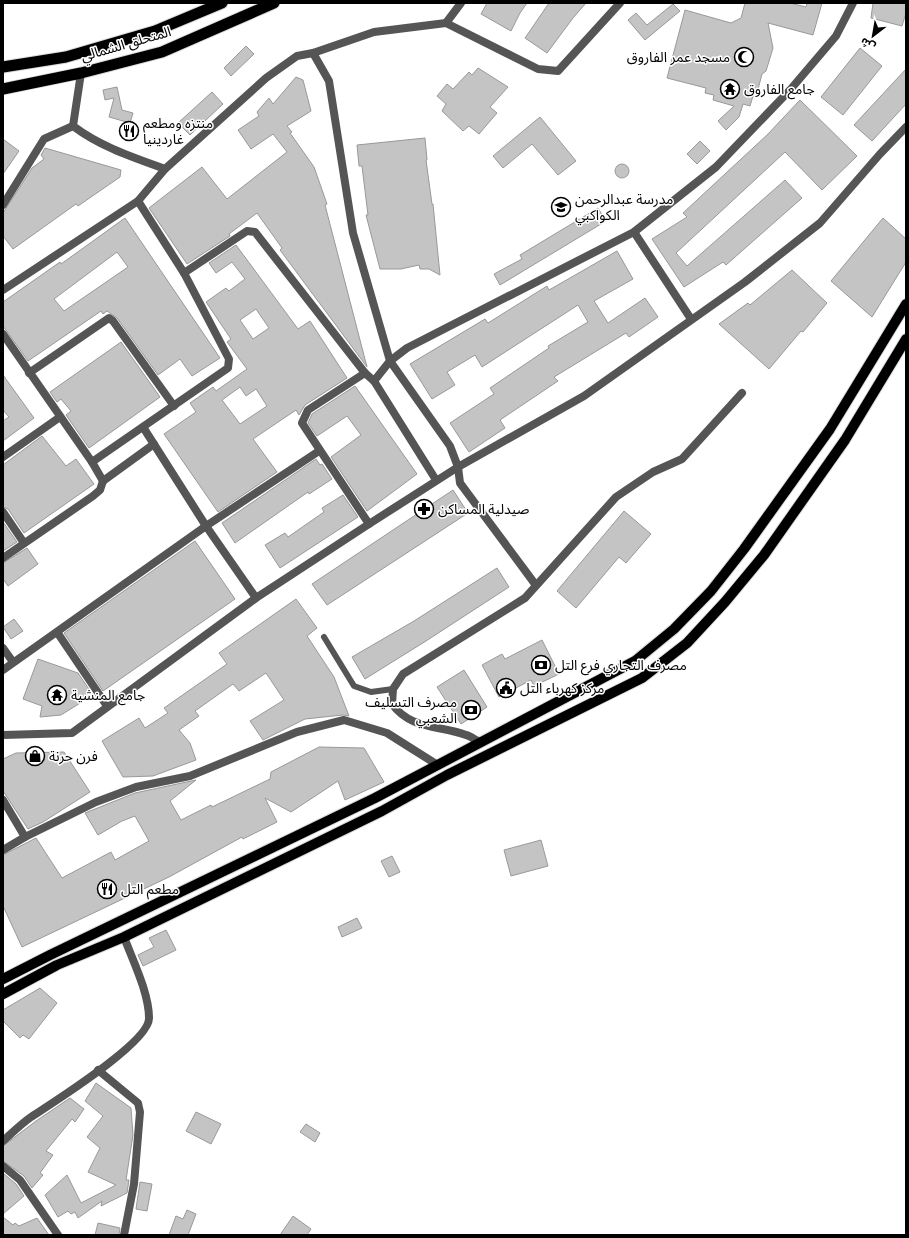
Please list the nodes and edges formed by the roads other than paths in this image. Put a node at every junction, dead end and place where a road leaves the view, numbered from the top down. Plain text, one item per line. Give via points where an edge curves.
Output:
1 (222, 3) edge
2 (274, 3) edge
3 (461, 3) edge
4 (620, 3) edge
5 (853, 3) edge
6 (446, 23) junction
7 (313, 54) junction
8 (3, 68) edge
9 (81, 73) junction
10 (3, 89) edge
11 (73, 126) junction
12 (906, 128) edge
13 (165, 169) junction
14 (138, 201) junction
15 (3, 205) edge
16 (634, 232) junction
17 (184, 274) junction
18 (3, 290) edge
19 (906, 304) edge
20 (691, 319) junction
21 (3, 334) edge
22 (906, 340) edge
23 (390, 361) junction
24 (29, 373) junction
25 (365, 374) junction
26 (374, 381) junction
27 (742, 393) dead end
28 (174, 406) junction
29 (60, 417) junction
30 (143, 427) junction
31 (154, 444) junction
32 (319, 451) junction
33 (3, 457) edge
34 (92, 462) junction
35 (458, 467) junction
36 (436, 480) junction
37 (103, 481) junction
38 (3, 512) edge
39 (369, 524) junction
40 (206, 526) junction
41 (24, 543) junction
42 (3, 558) edge
43 (535, 584) junction
44 (256, 598) junction
45 (57, 632) junction
46 (324, 637) dead end
47 (3, 648) edge
48 (13, 662) junction
49 (3, 670) edge
50 (393, 689) junction
51 (107, 706) junction
52 (3, 735) edge
53 (480, 742) junction
54 (436, 764) junction
55 (3, 800) edge
56 (25, 837) junction
57 (3, 850) edge
58 (124, 937) junction
59 (3, 979) edge
60 (3, 994) edge
61 (98, 1070) junction
62 (3, 1140) edge
63 (3, 1166) edge
64 (58, 1235) edge
65 (124, 1235) edge

1 - 8 highway, المتحلق الشمالي via 148,34 66,57
2 - 9 highway, المتحلق الشمالي via 162,52
3 - 6 street
4 - 6 street via 558,71 538,69
5 - 16 street via 836,36 790,90 716,167
6 - 7 street via 374,32
7 - 13 street via 297,56 266,78
7 - 23 street via 329,81 353,233
9 - 10 highway, المتحلق الشمالي
9 - 11 street
11 - 13 street via 88,137 118,152
11 - 15 street via 44,139
12 - 20 street via 820,223 745,282
13 - 14 street
14 - 17 street
14 - 18 street
16 - 20 street
16 - 23 street via 406,348
17 - 25 street via 247,231 255,232
17 - 28 street via 230,359 228,368
19 - 53 main road via 830,430 744,548 710,591 684,618 634,661
20 - 35 street via 584,396
21 - 24 street
22 - 58 main road via 845,440 764,555 687,643 642,678 447,775 382,811
23 - 26 street
23 - 35 street via 450,446
24 - 28 street via 109,318
24 - 29 street
25 - 26 street
25 - 32 street via 308,410 302,423
26 - 36 street
27 - 43 street via 682,459 653,472 616,497
28 - 30 street
29 - 33 street
29 - 34 street
30 - 31 street
30 - 34 street
31 - 37 street
31 - 40 street
32 - 39 street
32 - 40 street
34 - 37 street
35 - 36 street
35 - 43 street via 460,483
36 - 39 street
37 - 41 street via 100,490 93,496
38 - 41 street
39 - 44 street
40 - 44 street
40 - 45 street
41 - 42 street
43 - 50 street via 525,598 403,674
44 - 51 street
45 - 48 street
45 - 51 street
46 - 50 lane via 354,686 371,692
47 - 48 street
48 - 49 street
50 - 53 street via 392,704 399,714 414,722 466,735
51 - 52 street via 72,733
53 - 54 main road
54 - 56 street via 387,733 344,720 297,732 190,776 136,787 96,802
54 - 59 main road via 375,798
55 - 56 street
56 - 57 street
58 - 60 main road via 57,965
58 - 61 street via 142,983 150,1020 142,1033 125,1050
61 - 62 street
61 - 65 street via 138,1103 140,1112 134,1184
63 - 64 street via 20,1180

